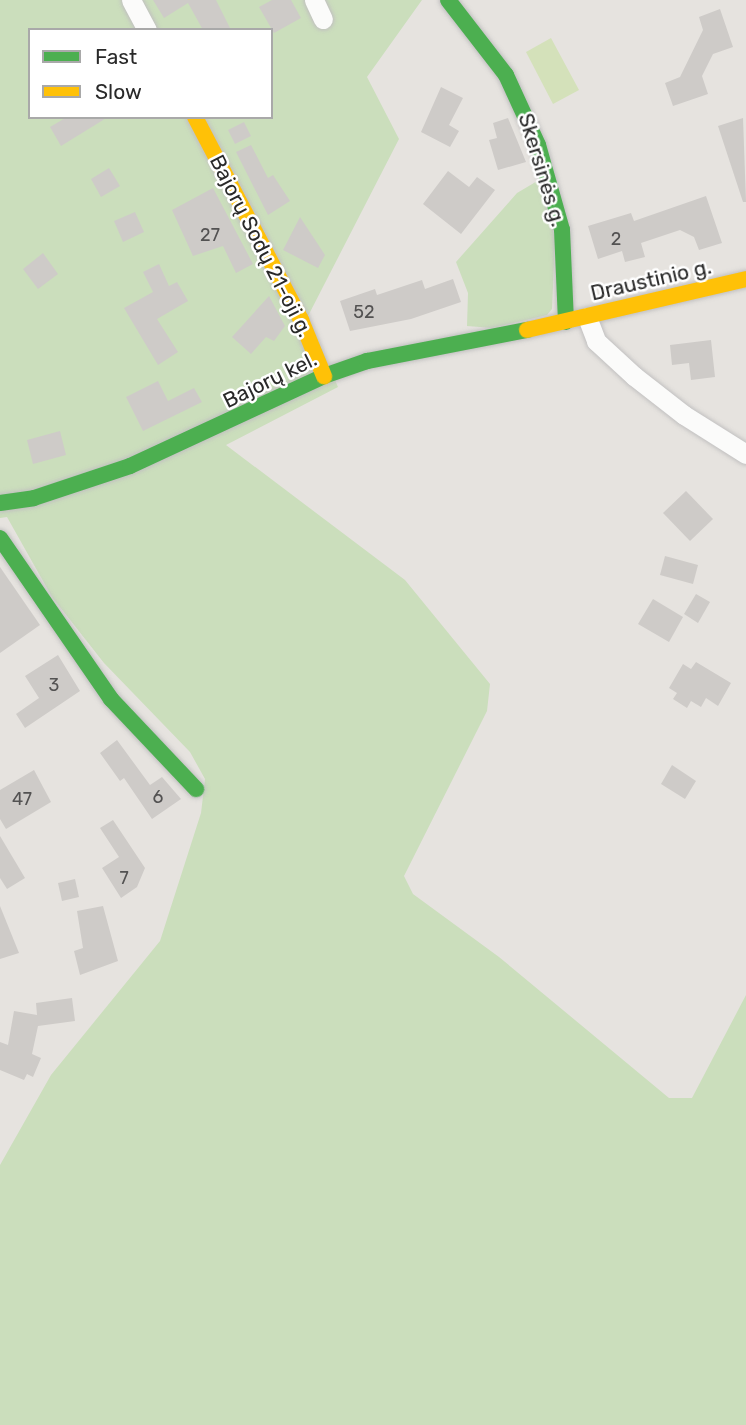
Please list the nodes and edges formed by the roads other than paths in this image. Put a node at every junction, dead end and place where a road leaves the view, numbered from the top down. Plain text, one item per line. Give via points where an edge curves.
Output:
1 (131, 0) edge
2 (314, 0) edge
3 (448, 0) edge
4 (323, 19) dead end
5 (146, 28) edge
6 (196, 119) edge
7 (746, 279) edge
8 (587, 317) junction
9 (566, 322) junction
10 (324, 376) junction
11 (746, 454) edge
12 (0, 503) edge
13 (0, 538) edge
14 (196, 789) dead end

1 - 5 street
2 - 4 street
3 - 9 street, Skersinės g. via 506,75 538,145 562,230
6 - 10 street, Bajorų Sodų 21-oji g. via 301,320
7 - 8 street, Draustinio g.
8 - 9 street, Draustinio g.
8 - 11 street via 596,341 634,376
9 - 10 street, Bajorų kel. via 408,350
10 - 12 street, Bajorų kel. via 130,466 34,498
13 - 14 street via 111,699

